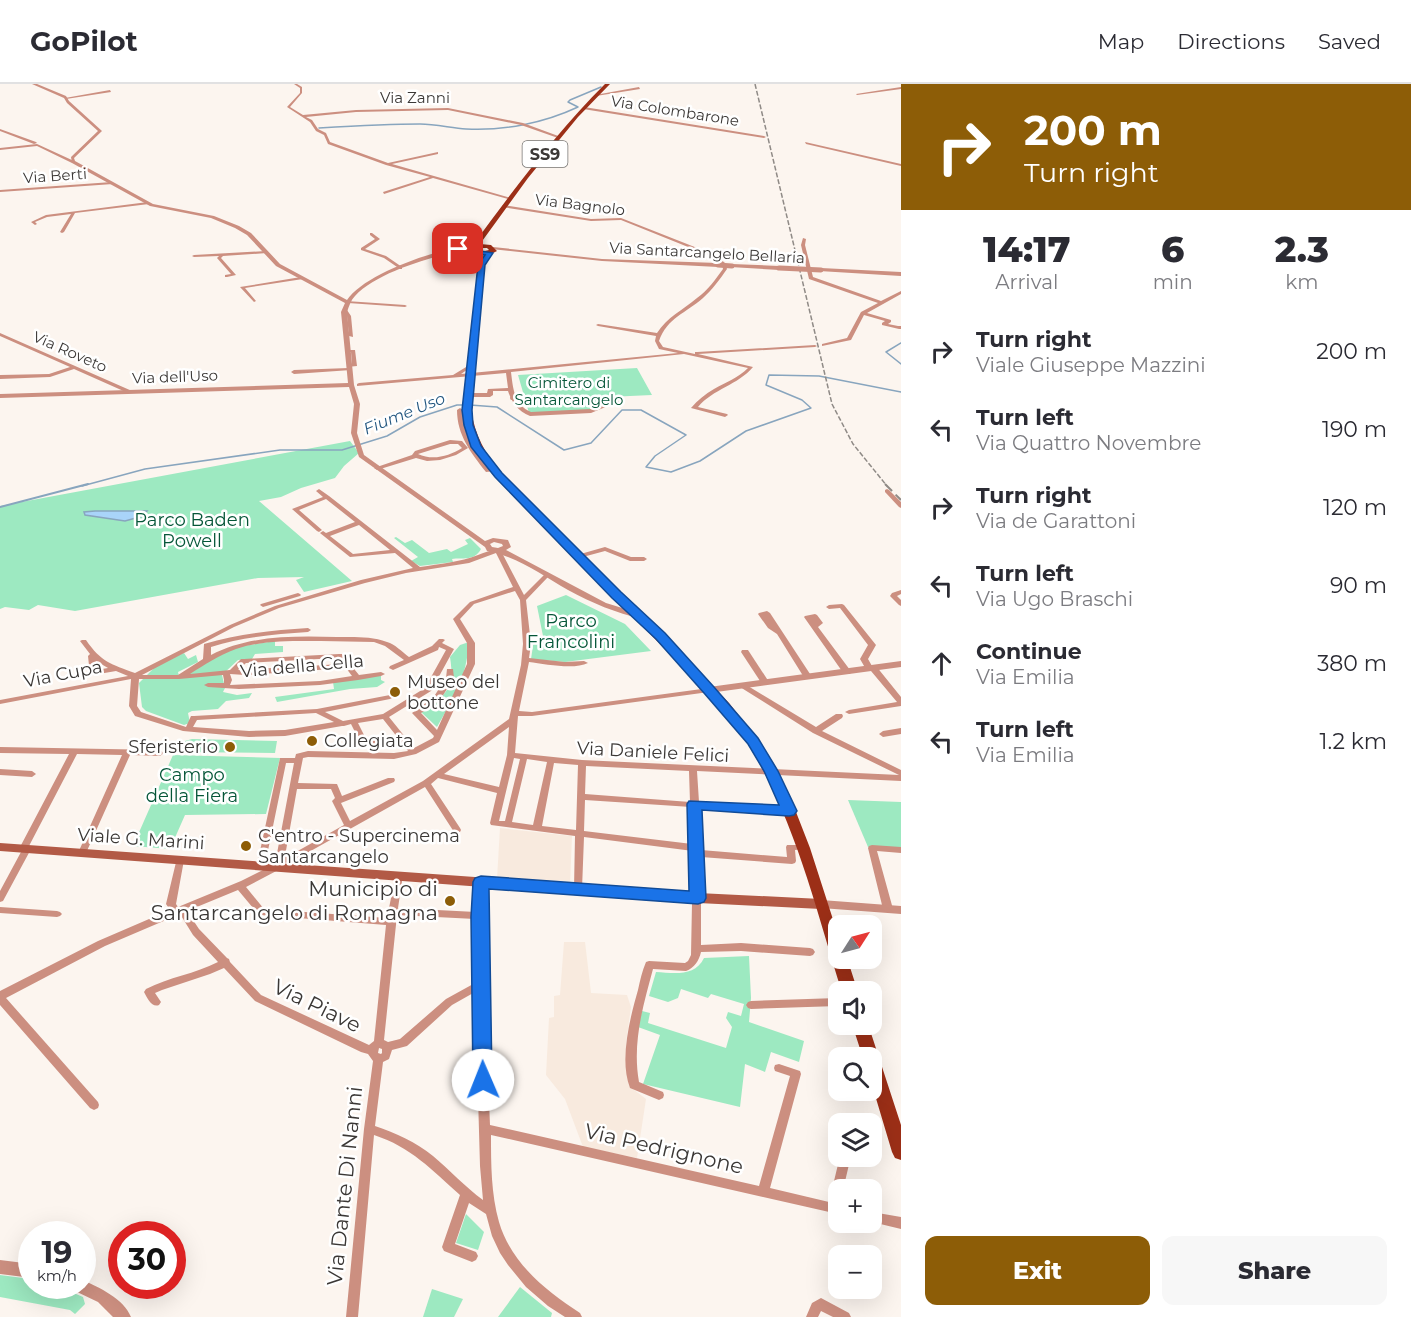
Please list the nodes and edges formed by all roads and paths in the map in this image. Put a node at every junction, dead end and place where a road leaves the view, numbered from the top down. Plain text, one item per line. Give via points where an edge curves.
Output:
1 (34, 84) edge
2 (295, 84) edge
3 (608, 84) edge
4 (639, 88) dead end
5 (901, 88) edge
6 (110, 91) dead end
7 (857, 94) dead end
8 (596, 95) junction
9 (66, 98) junction
10 (584, 108) junction
11 (303, 116) junction
12 (0, 130) edge
13 (560, 137) junction
14 (764, 137) dead end
15 (806, 143) dead end
16 (42, 147) junction
17 (0, 149) edge
18 (437, 153) dead end
19 (73, 162) junction
20 (387, 164) junction
21 (901, 165) edge
22 (434, 176) junction
23 (112, 183) junction
24 (0, 191) edge
25 (384, 193) dead end
26 (509, 198) junction
27 (148, 203) junction
28 (503, 206) junction
29 (74, 212) junction
30 (35, 224) dead end
31 (489, 225) junction
32 (62, 232) dead end
33 (371, 234) dead end
34 (804, 239) dead end
35 (474, 250) junction
36 (492, 250) junction
37 (266, 252) junction
38 (194, 256) dead end
39 (221, 256) junction
40 (481, 265) junction
41 (400, 268) junction
42 (901, 274) edge
43 (227, 276) dead end
44 (301, 278) junction
45 (901, 292) edge
46 (254, 301) dead end
47 (348, 302) junction
48 (882, 303) junction
49 (405, 306) dead end
50 (863, 313) junction
51 (598, 325) dead end
52 (901, 327) edge
53 (0, 334) edge
54 (658, 335) junction
55 (824, 345) dead end
56 (815, 346) dead end
57 (686, 354) junction
58 (562, 366) junction
59 (74, 368) junction
60 (349, 368) junction
61 (294, 372) dead end
62 (508, 372) junction
63 (565, 372) dead end
64 (487, 373) junction
65 (471, 374) junction
66 (457, 376) junction
67 (0, 377) edge
68 (355, 385) junction
69 (510, 389) junction
70 (130, 392) junction
71 (0, 396) edge
72 (468, 396) junction
73 (512, 398) junction
74 (525, 398) dead end
75 (617, 401) dead end
76 (725, 415) dead end
77 (416, 456) junction
78 (377, 468) junction
79 (319, 491) dead end
80 (887, 491) dead end
81 (327, 497) junction
82 (901, 506) edge
83 (359, 523) junction
84 (323, 532) junction
85 (493, 548) junction
86 (396, 551) junction
87 (579, 556) junction
88 (405, 558) junction
89 (644, 559) dead end
90 (419, 569) junction
91 (406, 571) junction
92 (546, 576) junction
93 (516, 588) junction
94 (332, 590) junction
95 (901, 592) edge
96 (502, 593) junction
97 (616, 595) junction
98 (522, 598) junction
99 (597, 603) junction
100 (263, 604) dead end
101 (901, 604) edge
102 (829, 608) dead end
103 (636, 616) junction
104 (814, 627) dead end
105 (308, 630) dead end
106 (777, 632) dead end
107 (84, 641) dead end
108 (674, 652) junction
109 (745, 652) dead end
110 (92, 656) junction
111 (446, 658) junction
112 (251, 660) junction
113 (408, 660) junction
114 (526, 660) junction
115 (207, 661) junction
116 (584, 663) dead end
117 (901, 664) edge
118 (347, 666) junction
119 (393, 668) dead end
120 (871, 668) junction
121 (115, 670) junction
122 (291, 670) junction
123 (228, 672) junction
124 (847, 672) junction
125 (251, 673) junction
126 (381, 674) dead end
127 (138, 675) junction
128 (179, 677) junction
129 (808, 677) junction
130 (358, 678) junction
131 (765, 682) junction
132 (208, 685) dead end
133 (292, 685) junction
134 (743, 685) junction
135 (227, 686) junction
136 (709, 690) junction
137 (390, 697) dead end
138 (0, 702) edge
139 (901, 703) edge
140 (317, 711) junction
141 (849, 712) dead end
142 (385, 716) junction
143 (514, 716) junction
144 (839, 716) dead end
145 (354, 722) junction
146 (344, 724) junction
147 (188, 730) junction
148 (816, 731) junction
149 (901, 732) edge
150 (883, 734) dead end
151 (438, 735) junction
152 (402, 740) junction
153 (0, 750) edge
154 (74, 752) junction
155 (127, 753) junction
156 (160, 753) dead end
157 (413, 753) junction
158 (511, 755) junction
159 (525, 757) junction
160 (299, 758) junction
161 (551, 760) junction
162 (582, 763) junction
163 (693, 769) junction
164 (771, 771) junction
165 (0, 772) edge
166 (901, 773) edge
167 (32, 774) dead end
168 (437, 776) junction
169 (901, 778) edge
170 (391, 780) dead end
171 (426, 783) junction
172 (293, 786) junction
173 (502, 790) junction
174 (580, 798) junction
175 (340, 800) junction
176 (694, 804) junction
177 (789, 811) junction
178 (272, 815) junction
179 (287, 816) junction
180 (509, 821) dead end
181 (349, 827) junction
182 (537, 828) junction
183 (458, 830) dead end
184 (579, 834) junction
185 (0, 847) edge
186 (802, 847) junction
187 (25, 849) junction
188 (697, 850) junction
189 (901, 850) edge
190 (82, 853) junction
191 (180, 860) junction
192 (280, 863) junction
193 (261, 865) junction
194 (399, 876) junction
195 (481, 882) junction
196 (239, 885) junction
197 (578, 889) junction
198 (698, 898) junction
199 (0, 899) edge
200 (821, 904) junction
201 (888, 909) junction
202 (0, 910) edge
203 (178, 910) junction
204 (901, 910) edge
205 (393, 911) junction
206 (57, 914) dead end
207 (479, 916) junction
208 (391, 922) junction
209 (828, 925) edge
210 (696, 949) junction
211 (810, 952) dead end
212 (226, 962) junction
213 (480, 985) junction
214 (0, 997) edge
215 (156, 1002) dead end
216 (828, 1002) edge
217 (751, 1005) dead end
218 (379, 1050) junction
219 (779, 1068) dead end
220 (882, 1093) edge
221 (659, 1095) dead end
222 (94, 1105) dead end
223 (369, 1129) junction
224 (485, 1129) junction
225 (901, 1152) edge
226 (763, 1192) junction
227 (466, 1195) junction
228 (828, 1207) edge
229 (491, 1211) junction
230 (882, 1219) edge
231 (901, 1223) edge
232 (472, 1256) dead end
233 (0, 1268) edge
234 (18, 1270) edge
235 (96, 1294) edge
236 (571, 1316) edge
237 (124, 1317) edge
238 (352, 1317) edge
239 (812, 1317) edge
240 (845, 1317) edge

1 - 9 street
2 - 11 street via 302,93 288,107
3 - 8 main road, SS9
4 - 8 street
5 - 7 street
6 - 9 street
8 - 10 main road, SS9
9 - 19 street via 100,131 72,158
10 - 13 main road, SS9
10 - 14 street, Via Colombarone
11 - 13 street, Via Zanni via 442,109 521,124
11 - 20 street via 331,144
12 - 16 street
13 - 26 main road, SS9
15 - 21 street
16 - 17 street
16 - 19 street
18 - 20 street
19 - 23 street
20 - 22 street
22 - 25 street
22 - 26 street
23 - 24 street, Via Berti
23 - 27 street
26 - 28 main road, SS9
27 - 29 street
27 - 37 street via 226,222 249,234
28 - 31 main road, SS9
28 - 54 street, Via Bagnolo via 591,220 624,220 716,257 725,270 705,295 682,310
29 - 30 street via 46,216
29 - 32 street
31 - 35 main road, SS9
31 - 36 main road via 487,241
33 - 41 street via 378,239 362,249 385,257
34 - 48 street via 811,278
35 - 36 main road
35 - 40 main road
35 - 41 street via 444,254
36 - 40 main road
36 - 42 street, Via Santarcangelo Bellaria, bridge via 602,260
37 - 39 street
37 - 44 street via 278,265
38 - 39 street
39 - 43 street via 234,276
40 - 65 main road
41 - 47 street via 364,287
44 - 46 street via 242,287
44 - 47 street
45 - 48 street
47 - 49 street
47 - 60 street via 345,311
48 - 50 street
50 - 52 street via 889,321 886,325
50 - 55 street via 849,339
51 - 54 street
53 - 59 street, Via Roveto
54 - 57 street via 659,347
56 - 57 street
57 - 58 street
57 - 76 street via 752,368 704,395 694,409
58 - 62 street
58 - 63 street
59 - 67 street via 53,375
59 - 70 street, Via Roveto
60 - 61 street
60 - 68 street
62 - 64 street
62 - 69 street
64 - 65 street
64 - 65 street
65 - 66 street
65 - 66 street
65 - 72 main road
66 - 68 street
68 - 70 street, Via dell'Uso
68 - 78 street via 354,433 360,455
69 - 72 street
69 - 73 street
70 - 71 street, Via dell'Uso
72 - 87 main road via 464,413 477,447 494,470
73 - 74 street
73 - 75 street via 526,413 535,415 591,411
77 - 77 street via 431,460 465,447 460,442 450,442
77 - 78 street
78 - 85 street
79 - 81 street
80 - 82 street
81 - 83 street
81 - 84 street via 295,509
83 - 84 street
83 - 86 street
84 - 86 street via 352,556
85 - 90 street via 463,562
85 - 92 street
85 - 93 street
86 - 88 street
87 - 89 street via 605,549 630,559
87 - 97 main road
88 - 90 street
88 - 91 street via 409,568
90 - 91 street
91 - 94 street
92 - 98 street
92 - 99 street
93 - 96 street
93 - 98 street
94 - 100 street
94 - 127 street via 262,612
95 - 101 street via 893,595
96 - 98 street
96 - 151 street via 472,603 456,619 471,643 471,664
97 - 99 street via 610,601
97 - 103 main road
98 - 114 street
99 - 103 street
102 - 120 street via 842,606 872,645 864,659
103 - 108 main road
103 - 108 main road
104 - 124 street
105 - 115 street via 220,641 207,646
106 - 129 street
107 - 110 street
108 - 136 main road
109 - 131 street
110 - 121 street
110 - 121 street via 93,673
111 - 113 street via 450,649 440,642
111 - 142 street via 422,694
111 - 151 street via 450,678 435,700 416,713
112 - 118 street via 339,656
112 - 123 street
112 - 125 street
113 - 115 street via 388,644 374,640 275,640 246,643
113 - 119 street
114 - 116 street
114 - 143 street
115 - 128 street
117 - 120 street
118 - 122 street
118 - 130 street
120 - 124 street
120 - 139 street
121 - 127 street
122 - 125 street
122 - 133 street
123 - 125 street
123 - 128 street
123 - 135 street
124 - 129 street
126 - 130 street, Via della Cella
127 - 128 street
127 - 138 street, Via Cupa
127 - 147 street via 133,706 138,714
129 - 131 street
130 - 133 street, Via della Cella
131 - 134 street
132 - 135 street, Via della Cella
133 - 135 street, Via della Cella
134 - 136 street
134 - 148 street
136 - 143 street
136 - 164 main road via 753,741
137 - 140 street
139 - 141 street
140 - 146 street
140 - 147 street via 194,718
142 - 145 street
142 - 152 street
143 - 158 street
143 - 168 street
144 - 148 street
145 - 146 street
145 - 152 street via 366,744
146 - 147 street via 285,733
148 - 166 street
149 - 150 street
151 - 157 street
152 - 157 street
153 - 154 street
154 - 155 street
154 - 187 street
155 - 156 street
155 - 190 street
157 - 160 street via 308,754
158 - 159 street, Via Daniele Felici
158 - 173 street
159 - 161 street, Via Daniele Felici
159 - 180 street
160 - 172 street
160 - 178 street via 283,760
161 - 162 street, Via Daniele Felici
161 - 182 street
162 - 163 street, Via Daniele Felici
162 - 174 street
163 - 164 street, Via Daniele Felici
163 - 176 street
164 - 169 street, Via Daniele Felici
164 - 177 main road
165 - 167 street
168 - 171 street
168 - 173 street
170 - 175 street
171 - 181 street
171 - 183 street
172 - 175 street via 334,786
172 - 179 street
173 - 182 street via 494,823
174 - 176 street
174 - 184 street
175 - 181 street via 336,801
176 - 177 street
176 - 188 street
177 - 186 main road
178 - 179 street
178 - 193 street
179 - 192 street
181 - 192 street
182 - 184 street
184 - 188 street
184 - 197 street
185 - 187 main road, Viale G. Marini
186 - 188 street via 790,847 792,861
186 - 200 main road
187 - 190 main road, Viale G. Marini
187 - 199 street
188 - 198 street
189 - 201 street via 872,848
190 - 191 main road, Viale G. Marini
191 - 193 main road, Viale G. Marini
191 - 203 street via 171,904
192 - 193 main road, Viale G. Marini
192 - 194 main road, Viale G. Marini
192 - 196 street
194 - 195 main road, Viale G. Marini
194 - 205 street, Via Dante Di Nanni
195 - 197 main road, Viale G. Marini
195 - 207 street
196 - 203 street
196 - 208 street via 261,912
197 - 198 main road, Viale G. Marini
198 - 200 main road, Viale G. Marini
198 - 210 street
200 - 201 street
200 - 209 main road
201 - 204 street
202 - 206 street
203 - 212 street, Via Piave
203 - 214 street via 103,942
205 - 207 street
205 - 208 street, Via Dante Di Nanni
207 - 213 street
208 - 218 street, Via Dante Di Nanni
210 - 211 street via 741,947
210 - 221 street via 694,960 686,967 649,965 643,987 632,1041 631,1073 634,1084
212 - 215 street via 208,972 174,979 149,992
212 - 218 street, Via Piave via 258,998 365,1049
213 - 218 street via 448,1002 403,1043
213 - 224 street
214 - 222 street
216 - 217 street
218 - 223 street, Via Dante Di Nanni
219 - 226 street via 796,1074
220 - 225 main road
223 - 227 street via 420,1152
223 - 238 street, Via Dante Di Nanni
224 - 226 street, Via Pedrignone
224 - 229 street
226 - 228 street, Via Pedrignone
227 - 229 street
227 - 232 street via 448,1246
229 - 236 street via 498,1236 514,1265
230 - 231 street
233 - 234 street
235 - 237 street
239 - 240 street via 821,1304

